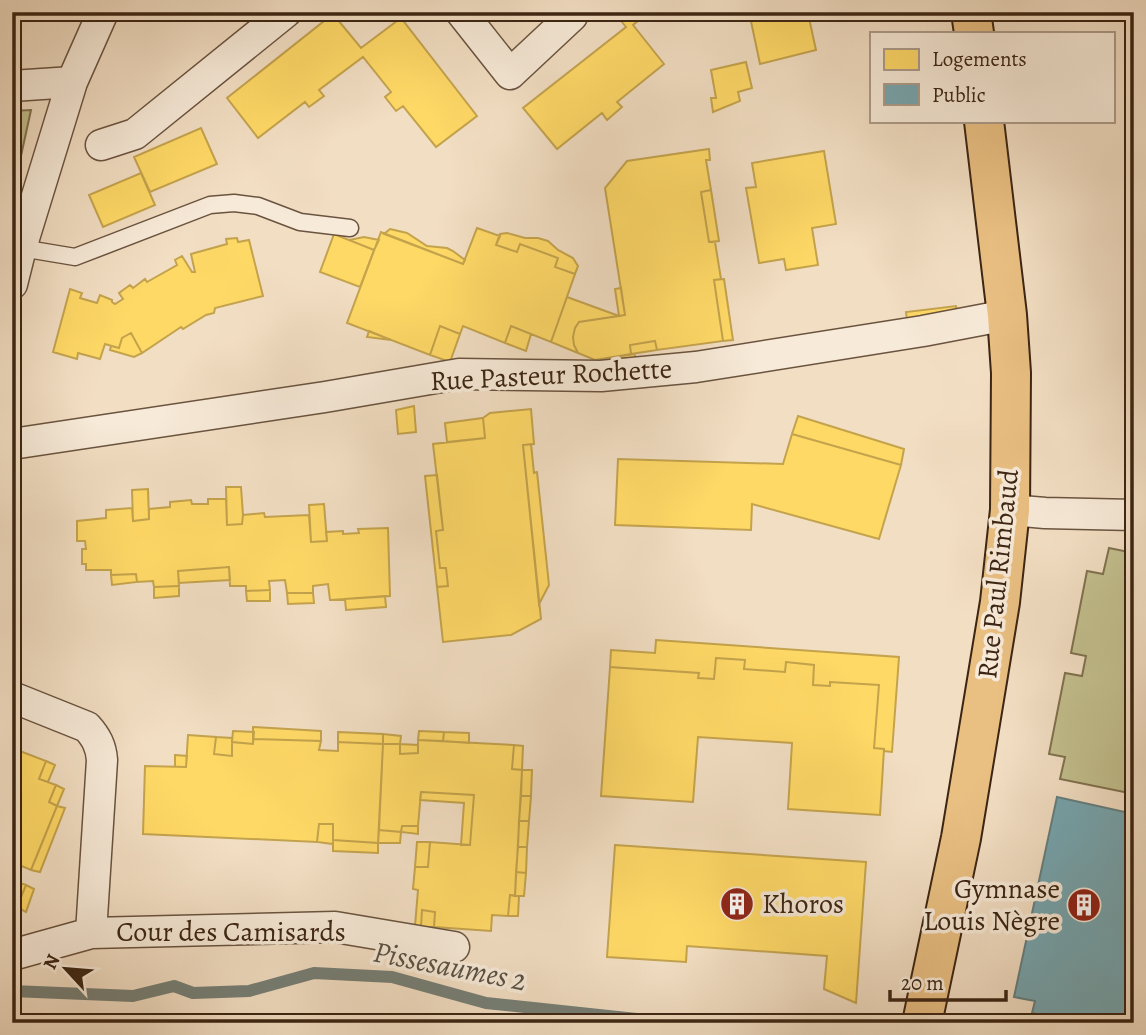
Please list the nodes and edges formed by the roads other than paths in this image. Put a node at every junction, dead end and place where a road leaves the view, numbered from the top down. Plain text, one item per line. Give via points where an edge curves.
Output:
1 (103, 12) edge
2 (286, 12) edge
3 (461, 12) edge
4 (569, 12) edge
5 (971, 12) edge
6 (974, 32) edge
7 (72, 82) junction
8 (12, 86) edge
9 (984, 122) edge
10 (101, 145) dead end
11 (350, 228) dead end
12 (21, 248) junction
13 (12, 284) edge
14 (1007, 315) junction
15 (12, 444) edge
16 (1010, 509) junction
17 (1134, 515) edge
18 (12, 697) edge
19 (91, 933) junction
20 (454, 947) dead end
21 (12, 955) edge
22 (922, 1023) edge

1 - 7 street
2 - 10 street via 135,134
3 - 4 street via 510,74 572,16
5 - 6 main road
7 - 8 street
7 - 12 street
9 - 14 main road, Rue Paul Rimbaud
11 - 12 lane via 300,222 258,206 234,203 210,205 75,257
12 - 13 street
14 - 15 street, Rue Pasteur Rochette via 696,367 601,376 458,374
14 - 16 main road, Rue Paul Rimbaud
16 - 17 street
16 - 22 main road, Rue Paul Rimbaud via 1000,602 961,838
18 - 19 street, Cour des Camisards via 87,727 101,749
19 - 20 street, Cour des Camisards via 335,927
19 - 21 street, Cour des Camisards

